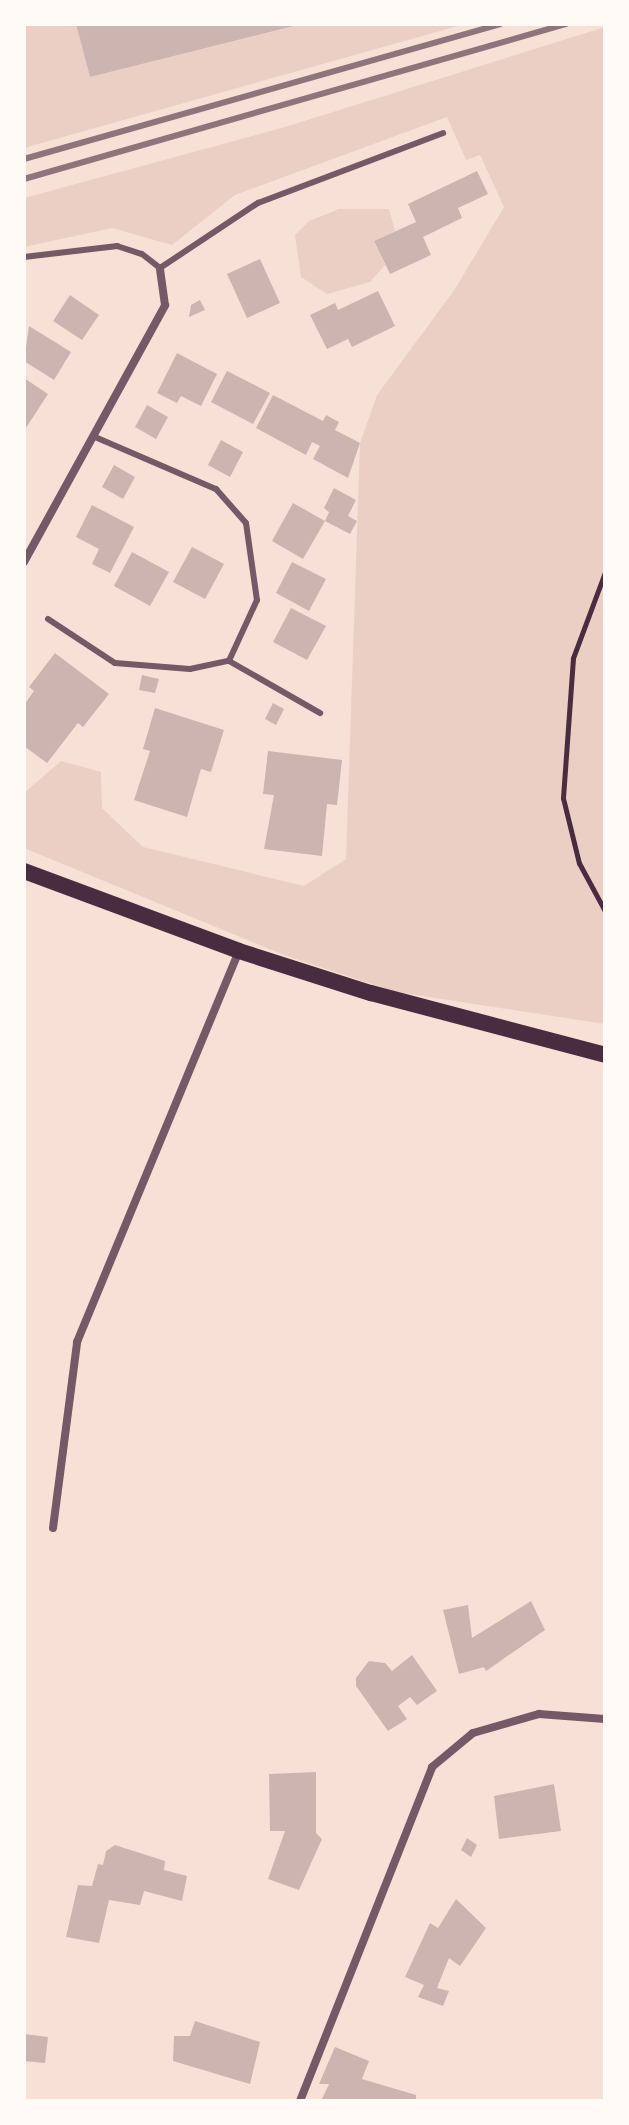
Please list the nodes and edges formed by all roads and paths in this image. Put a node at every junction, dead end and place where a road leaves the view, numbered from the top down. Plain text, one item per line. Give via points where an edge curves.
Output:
1 (443, 133) dead end
2 (24, 257) edge
3 (160, 268) junction
4 (95, 437) junction
5 (24, 562) edge
6 (605, 572) edge
7 (48, 619) dead end
8 (229, 661) junction
9 (320, 713) dead end
10 (24, 871) edge
11 (605, 911) edge
12 (239, 951) junction
13 (605, 1055) edge
14 (53, 1528) dead end
15 (605, 1719) edge
16 (300, 2101) edge

1 - 3 lane via 258,203
2 - 3 lane via 117,246 142,254
3 - 4 street via 165,305
4 - 5 street
4 - 8 lane via 216,489 246,523 257,600
6 - 11 path via 573,658 563,798 579,863
7 - 8 lane via 115,663 190,669
8 - 9 lane
10 - 12 main road
12 - 13 main road via 371,993
12 - 14 street via 77,1342
15 - 16 street via 539,1714 473,1733 432,1767

